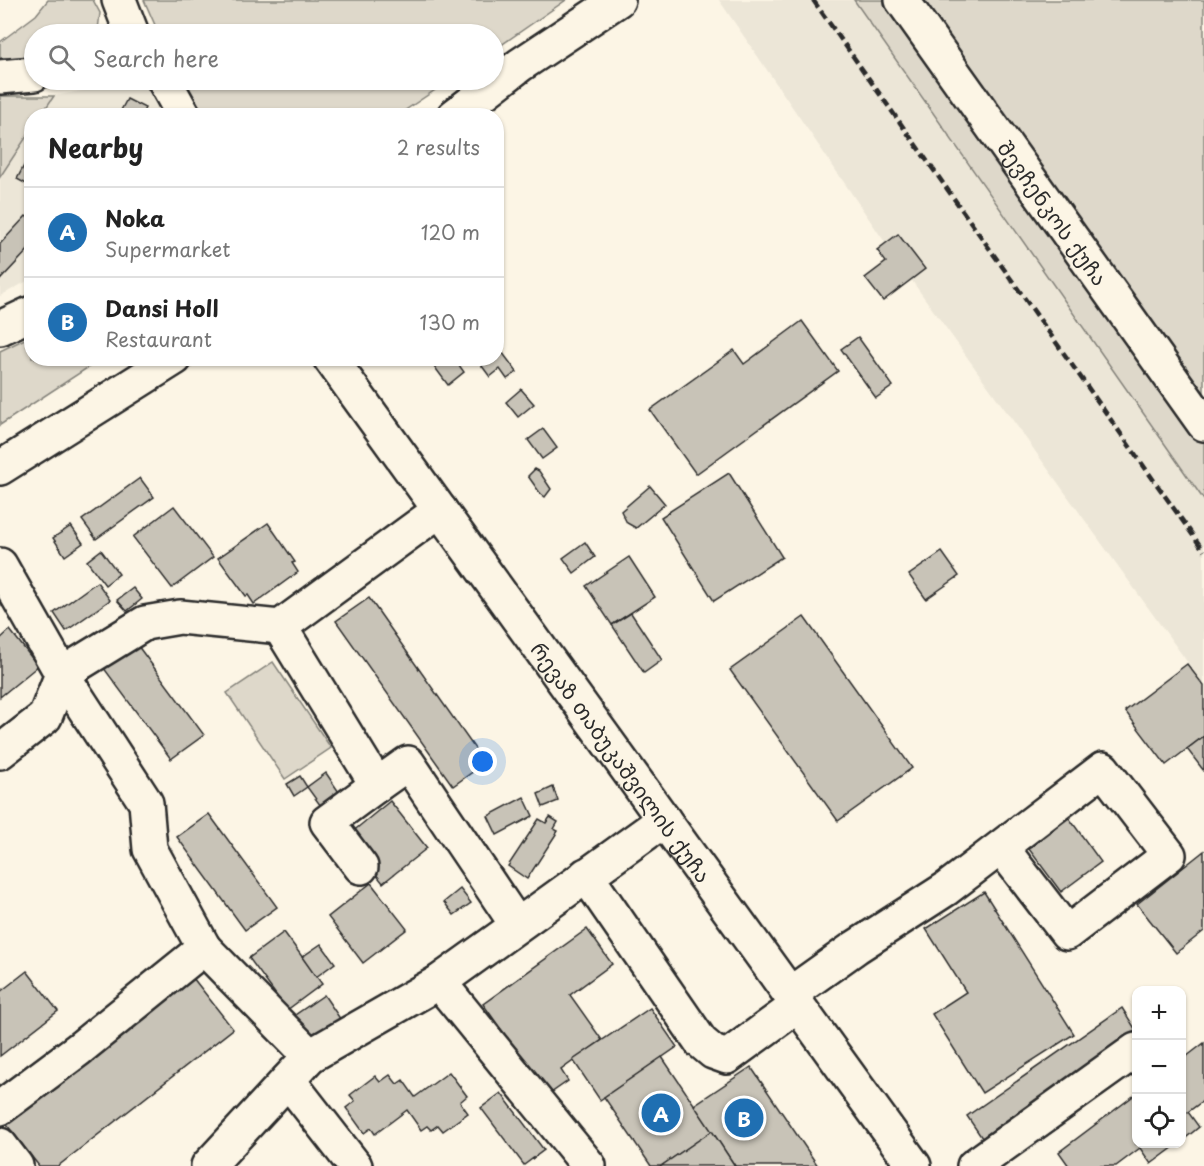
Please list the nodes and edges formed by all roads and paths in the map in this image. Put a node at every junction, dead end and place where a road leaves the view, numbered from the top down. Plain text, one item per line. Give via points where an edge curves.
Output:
1 (119, 0) edge
2 (618, 0) edge
3 (902, 0) edge
4 (128, 24) edge
5 (24, 75) edge
6 (0, 77) edge
7 (504, 77) edge
8 (170, 90) edge
9 (488, 90) edge
10 (180, 108) edge
11 (464, 108) edge
12 (24, 317) edge
13 (0, 328) edge
14 (162, 366) edge
15 (336, 366) edge
16 (1204, 424) edge
17 (0, 468) edge
18 (440, 510) junction
19 (0, 565) edge
20 (280, 627) junction
21 (62, 674) junction
22 (0, 752) edge
23 (377, 785) junction
24 (664, 820) junction
25 (1001, 847) junction
26 (361, 867) dead end
27 (586, 874) junction
28 (517, 925) junction
29 (204, 948) junction
30 (439, 982) junction
31 (794, 1000) junction
32 (1132, 1054) edge
33 (310, 1056) junction
34 (288, 1080) junction
35 (0, 1108) edge
36 (0, 1145) edge
37 (902, 1162) edge
38 (16, 1166) edge
39 (208, 1166) edge
40 (355, 1166) edge
41 (589, 1166) edge
42 (974, 1166) edge

1 - 4 street
2 - 7 street
3 - 16 street, შევჩენკოს ქუჩა
5 - 6 street
8 - 10 street
9 - 11 street
12 - 13 street
14 - 17 street
15 - 18 street, რევაზ თაბუკაშვილის ქუჩა
18 - 20 street
18 - 24 street, რევაზ თაბუკაშვილის ქუჩა
19 - 21 street
20 - 21 street via 180,617 145,623
20 - 23 street
21 - 22 street via 45,717
21 - 29 street via 146,804 150,849
23 - 26 street via 327,822
23 - 28 street via 408,763
24 - 27 street
24 - 31 street, რევაზ თაბუკაშვილის ქუჩა
25 - 25 street via 1066,933 1169,855 1103,769
25 - 31 street via 946,889 856,947
27 - 28 street
27 - 31 street via 700,1042 713,1052 727,1057
28 - 30 street
29 - 33 street
29 - 35 street
30 - 33 street
30 - 41 street
31 - 37 street, რევაზ თაბუკაშვილის ქუჩა
32 - 42 street
33 - 34 street
34 - 39 street
34 - 40 street
36 - 38 street

